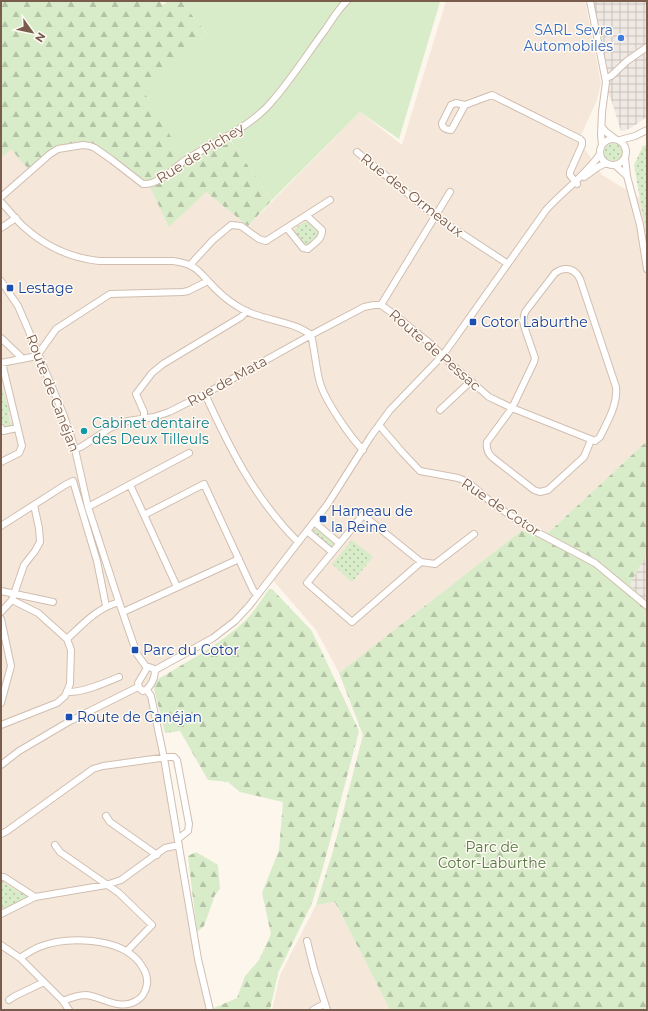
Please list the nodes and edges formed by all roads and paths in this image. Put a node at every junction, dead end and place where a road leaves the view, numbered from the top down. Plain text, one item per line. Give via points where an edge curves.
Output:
1 (347, 1) edge
2 (590, 1) edge
3 (647, 47) edge
4 (606, 78) junction
5 (464, 105) junction
6 (602, 127) junction
7 (647, 130) edge
8 (640, 134) junction
9 (617, 139) junction
10 (602, 145) junction
11 (627, 150) junction
12 (357, 152) dead end
13 (600, 154) junction
14 (625, 158) junction
15 (606, 163) junction
16 (615, 165) junction
17 (627, 176) junction
18 (576, 182) junction
19 (450, 192) dead end
20 (1, 197) edge
21 (330, 200) dead end
22 (1, 202) edge
23 (307, 216) junction
24 (435, 216) junction
25 (16, 218) junction
26 (1, 228) edge
27 (287, 228) junction
28 (508, 264) junction
29 (190, 265) junction
30 (647, 269) edge
31 (1, 281) edge
32 (208, 281) junction
33 (381, 305) junction
34 (247, 311) junction
35 (311, 335) junction
36 (1, 338) edge
37 (39, 353) junction
38 (443, 355) junction
39 (23, 359) junction
40 (2, 363) edge
41 (471, 381) junction
42 (205, 394) junction
43 (512, 408) junction
44 (440, 410) dead end
45 (144, 418) junction
46 (379, 425) junction
47 (1, 428) edge
48 (17, 428) junction
49 (593, 441) junction
50 (75, 450) junction
51 (363, 450) junction
52 (189, 453) dead end
53 (1, 462) edge
54 (130, 485) junction
55 (34, 505) junction
56 (88, 507) junction
57 (144, 515) junction
58 (314, 522) junction
59 (1, 526) edge
60 (307, 531) junction
61 (474, 534) dead end
62 (298, 542) junction
63 (339, 543) junction
64 (332, 552) junction
65 (239, 559) junction
66 (421, 562) junction
67 (177, 587) junction
68 (1, 591) edge
69 (13, 596) junction
70 (257, 596) junction
71 (53, 602) dead end
72 (119, 602) junction
73 (106, 606) junction
74 (647, 606) edge
75 (1, 612) edge
76 (123, 612) junction
77 (1, 618) edge
78 (3, 636) edge
79 (67, 639) junction
80 (146, 668) junction
81 (155, 670) junction
82 (119, 677) dead end
83 (138, 687) junction
84 (147, 690) junction
85 (67, 692) junction
86 (1, 703) edge
87 (1, 725) edge
88 (164, 758) junction
89 (1, 765) edge
90 (106, 816) dead end
91 (1, 834) edge
92 (178, 842) junction
93 (56, 845) dead end
94 (157, 855) junction
95 (1, 877) edge
96 (106, 885) junction
97 (35, 897) junction
98 (1, 914) edge
99 (307, 941) dead end
100 (1, 945) edge
101 (127, 951) junction
102 (20, 958) junction
103 (44, 982) junction
104 (9, 1000) dead end
105 (63, 1001) junction
106 (326, 1007) edge
107 (69, 1010) edge
108 (210, 1010) edge
109 (313, 1010) edge

1 - 20 street, Rue de Pichey via 274,100 237,130 185,160 157,181 142,184 95,148 83,146 58,149
2 - 4 street
3 - 4 street
4 - 6 street
5 - 5 street via 451,130 445,129 442,123 451,105
5 - 18 street via 494,95 580,139 582,145 570,172
6 - 9 street
6 - 10 street
7 - 8 street
8 - 9 street
8 - 11 street
9 - 10 street via 607,140
9 - 11 street
10 - 13 street
11 - 14 street
12 - 24 street, Rue des Ormeaux
13 - 15 street
13 - 18 street
14 - 16 street
14 - 17 street
15 - 16 street
15 - 18 street
16 - 17 street
17 - 30 street via 640,225
18 - 28 street via 535,226
19 - 24 street
21 - 23 street
22 - 25 street
23 - 27 street
23 - 27 street via 323,233 322,237 308,249 303,248
24 - 28 street, Rue des Ormeaux
24 - 33 street
25 - 26 street
25 - 29 street via 40,239 76,258 99,261 173,260
27 - 29 street via 263,241 241,226 231,225
28 - 38 street
29 - 32 street via 200,271
31 - 37 street, Route de Canéjan via 18,306
32 - 34 street via 237,306
32 - 37 street via 183,292 106,296 56,329
33 - 35 street, Route de Pessac via 364,307
33 - 38 street, Route de Pessac
34 - 35 street via 302,328
34 - 45 street via 152,373 136,394
35 - 42 street, Rue de Mata
35 - 51 street via 324,394
36 - 39 street
37 - 39 street
37 - 50 street, Route de Canéjan
38 - 41 street, Route de Pessac
38 - 46 street via 396,403
39 - 40 street
40 - 48 street
41 - 43 street, Route de Pessac via 489,397
41 - 44 street
42 - 45 street, Rue de Mata via 169,412
42 - 62 street via 246,475 265,504
43 - 49 street, Route de Pessac
43 - 49 street via 487,442 487,451 492,458 536,491 548,490 584,457
43 - 49 street via 535,358 525,329 525,312 555,273 563,268 573,270 580,279 617,394 600,437
45 - 50 street, Rue de Mata via 110,428
46 - 51 street
46 - 74 street, Rue de Cotor via 420,471 468,482 492,503 530,529 595,563
47 - 48 street via 3,431
48 - 53 street via 21,450
50 - 56 street, Route de Canéjan
51 - 58 street
52 - 54 street
54 - 56 street
54 - 57 street
55 - 59 street
55 - 69 street via 40,542 24,565
55 - 73 street via 73,481 97,561
56 - 72 street, Route de Canéjan
57 - 65 street via 204,484
57 - 67 street
58 - 60 street
58 - 63 street
60 - 62 street
60 - 64 street
61 - 66 street via 435,564
62 - 70 street
63 - 64 street
63 - 66 street via 363,515
64 - 66 street via 307,583 352,622
65 - 67 street
65 - 70 street
67 - 76 street
68 - 69 street
69 - 71 street
69 - 75 street
69 - 79 street via 38,613
70 - 81 street via 235,621 220,633
72 - 73 street
72 - 76 street, Route de Canéjan
73 - 79 street
76 - 80 street, Route de Canéjan via 138,654
77 - 78 street
78 - 86 street via 11,666
79 - 85 street via 71,650 70,684
80 - 81 street via 152,667
80 - 83 street
81 - 84 street
82 - 85 street
83 - 84 street via 143,691
83 - 89 street via 70,721
84 - 88 street
85 - 87 street via 57,703
88 - 91 street via 103,766 92,770
88 - 92 street
88 - 92 street via 177,760 189,824 188,831
90 - 94 street via 110,822
92 - 94 street
92 - 108 street via 198,959
93 - 96 street via 60,852
94 - 96 street via 121,880
95 - 97 street via 4,876
96 - 97 street
96 - 101 street via 119,893 152,925
97 - 98 street
99 - 106 street
100 - 102 street
101 - 102 street via 99,942 66,942 31,950
101 - 105 street via 136,959 146,975 146,987 139,999 122,1005 85,995
102 - 103 street
103 - 104 street
103 - 105 street
105 - 107 street
106 - 109 street

